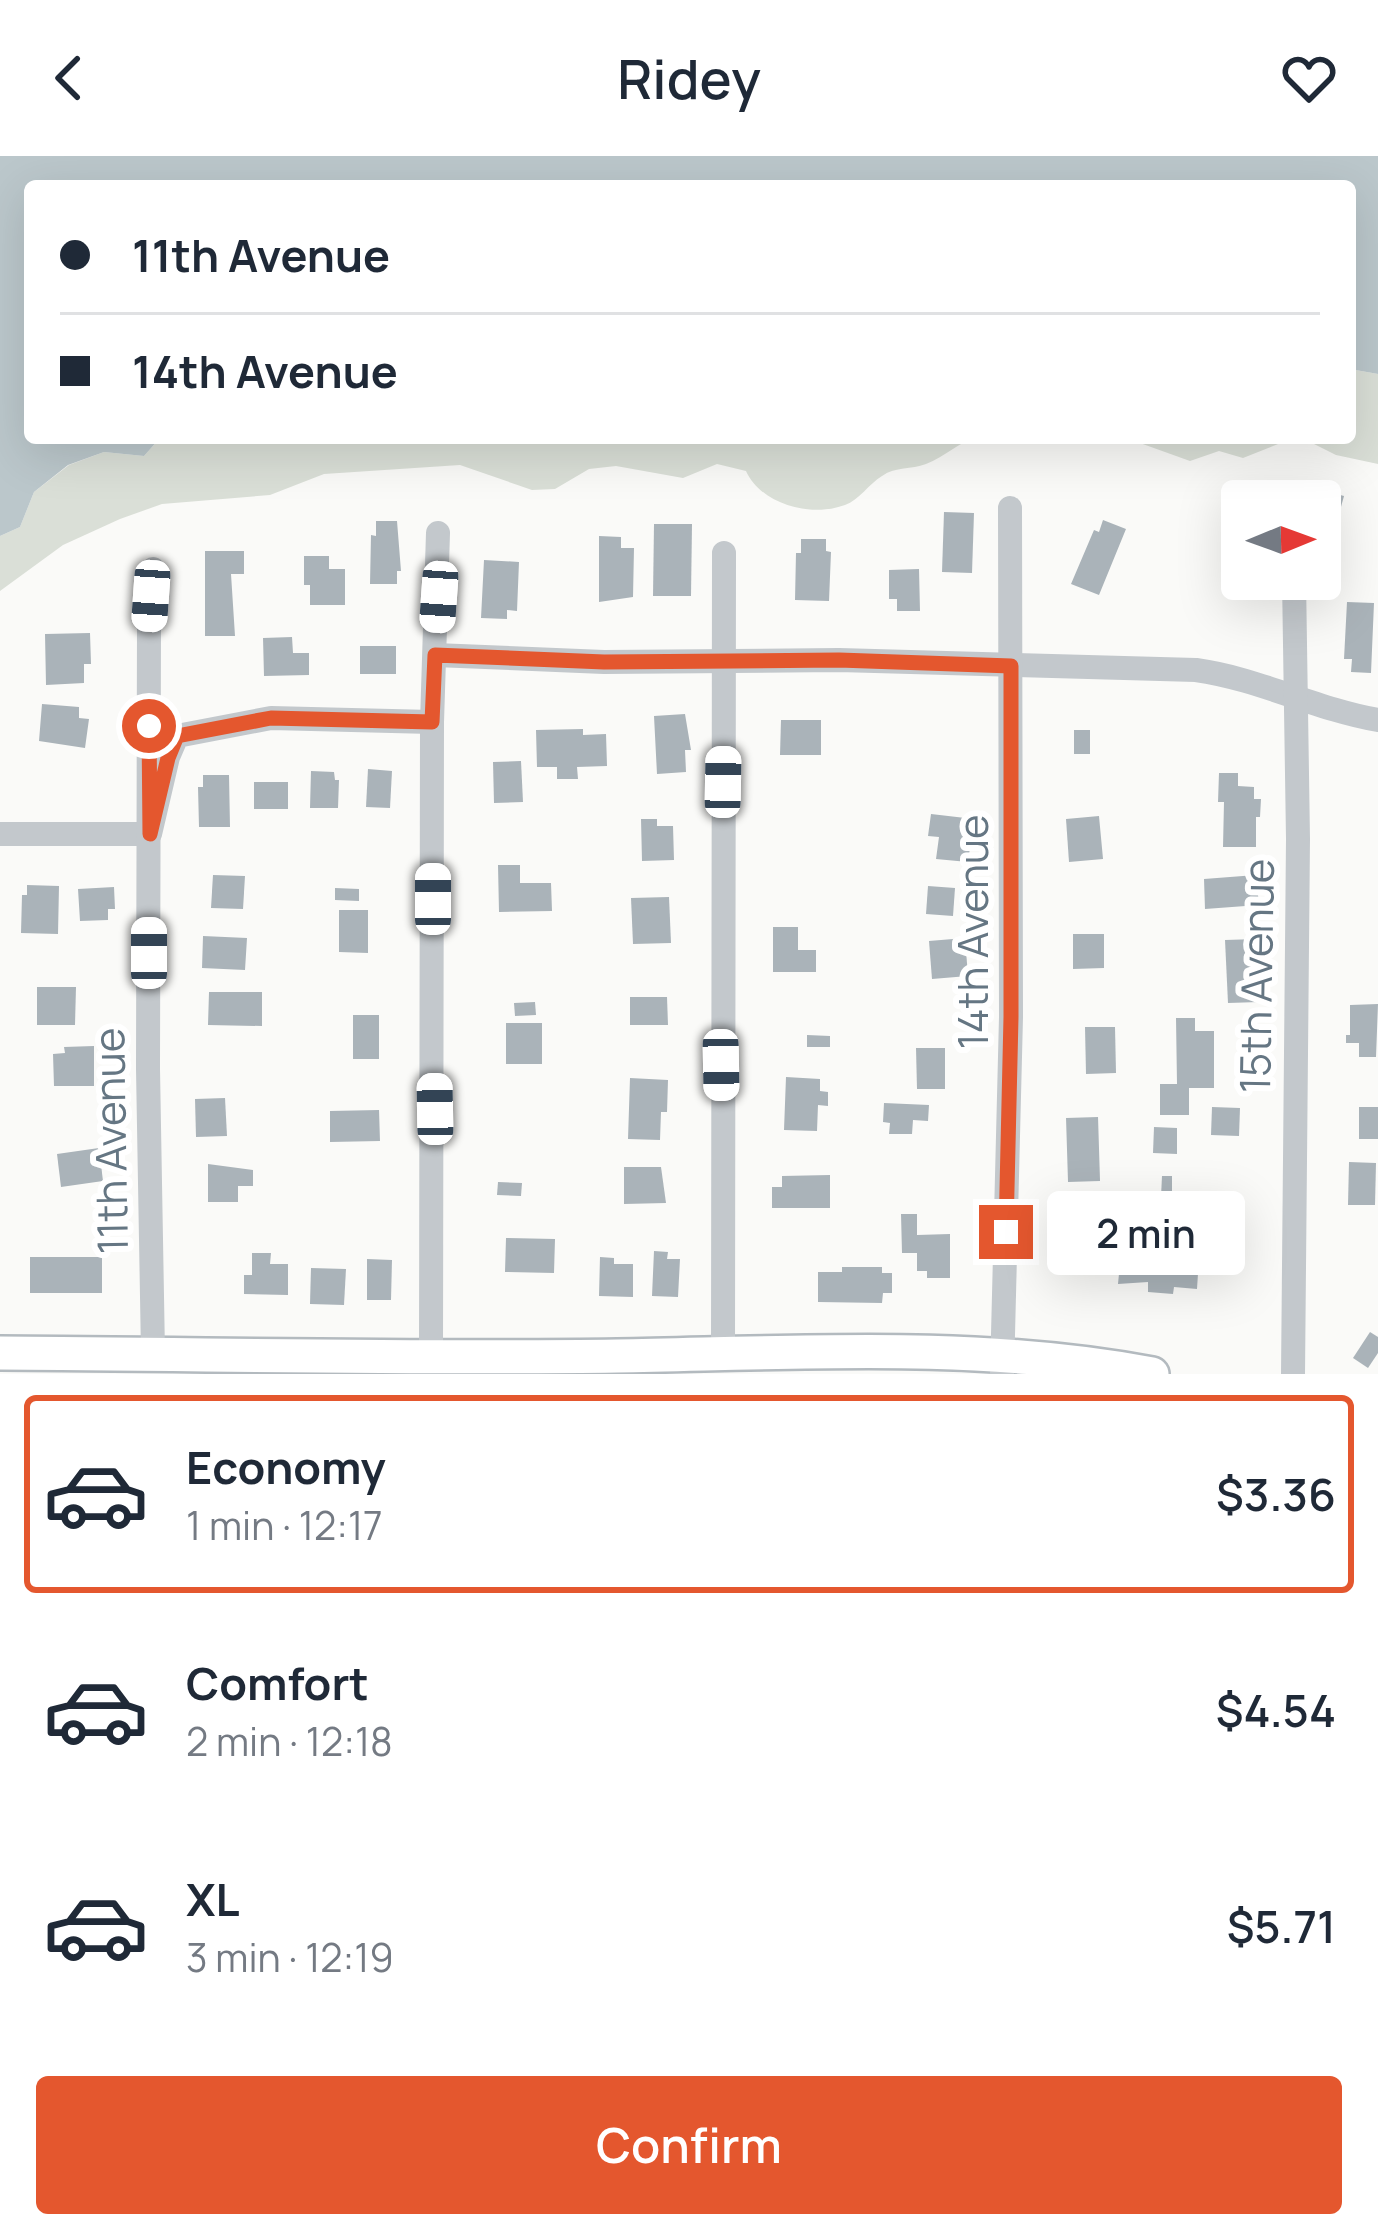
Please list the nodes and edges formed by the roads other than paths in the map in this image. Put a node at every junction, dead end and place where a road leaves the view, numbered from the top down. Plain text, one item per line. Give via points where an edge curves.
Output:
1 (1010, 508) dead end
2 (438, 533) dead end
3 (724, 553) dead end
4 (153, 569) dead end
5 (1294, 600) edge
6 (435, 655) junction
7 (726, 662) junction
8 (1011, 666) junction
9 (1293, 697) junction
10 (1378, 720) edge
11 (432, 722) junction
12 (0, 834) edge
13 (150, 834) junction
14 (723, 1352) junction
15 (0, 1353) edge
16 (153, 1353) junction
17 (431, 1354) junction
18 (1002, 1366) edge
19 (1152, 1374) edge
20 (1293, 1374) edge

1 - 8 street, 14th Avenue
2 - 6 street
3 - 7 street
4 - 13 street, 11th Avenue
5 - 9 street, 15th Avenue
6 - 7 street
6 - 11 street
7 - 8 street
7 - 14 street
8 - 9 street via 1196,670
8 - 18 street, 14th Avenue
9 - 10 street
9 - 20 street, 15th Avenue
11 - 13 street via 271,718 177,736
11 - 17 street
12 - 13 street
13 - 16 street, 11th Avenue
14 - 17 street
14 - 18 street
15 - 16 street
16 - 17 street
18 - 19 street via 1103,1365

